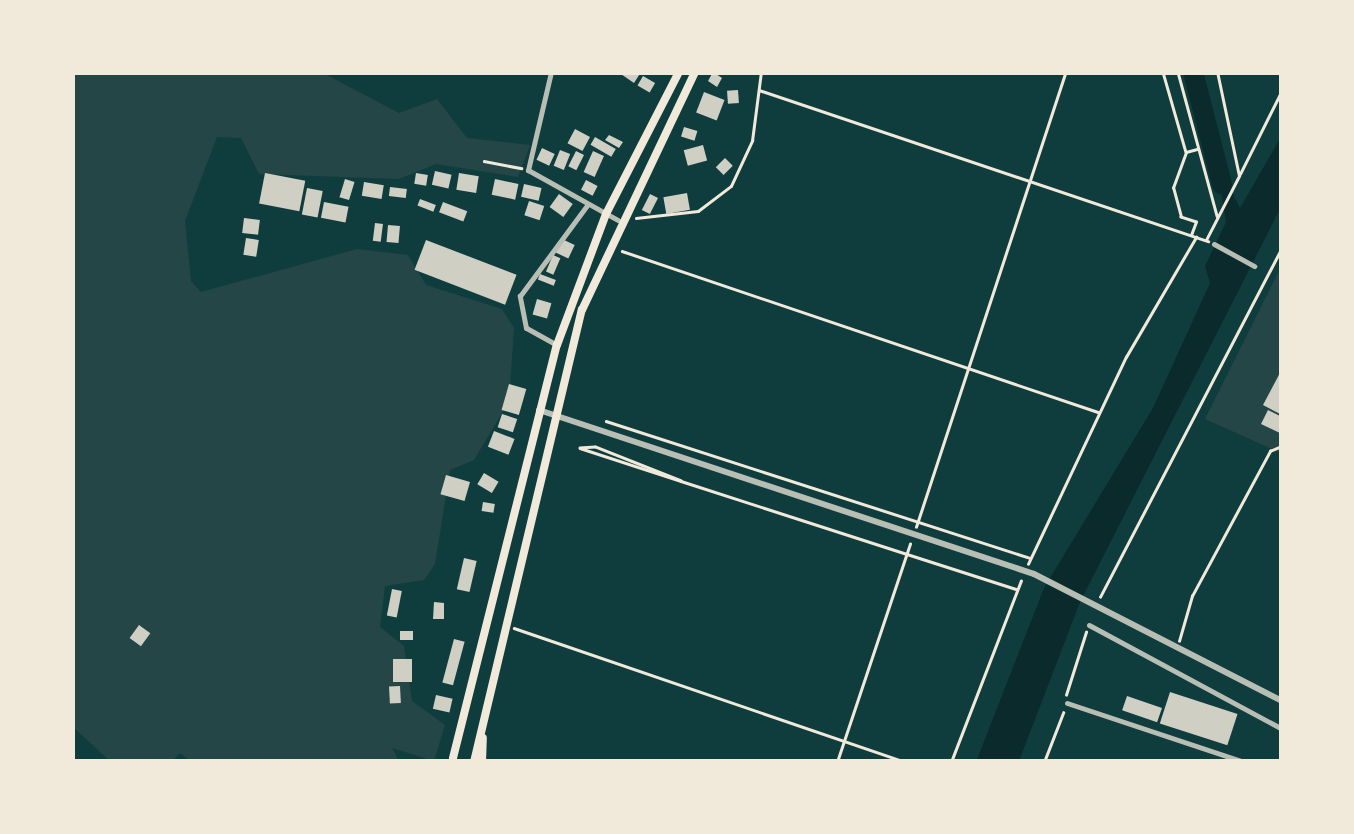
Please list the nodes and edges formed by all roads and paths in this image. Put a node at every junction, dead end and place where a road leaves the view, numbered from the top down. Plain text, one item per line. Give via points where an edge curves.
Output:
1 (550, 72) edge
2 (679, 72) edge
3 (695, 72) edge
4 (761, 72) edge
5 (1066, 72) edge
6 (1163, 72) edge
7 (1178, 72) edge
8 (1217, 72) edge
9 (759, 90) junction
10 (1282, 90) edge
11 (1199, 149) junction
12 (1186, 152) junction
13 (484, 161) dead end
14 (528, 170) junction
15 (1239, 176) junction
16 (1032, 180) junction
17 (588, 204) junction
18 (606, 214) junction
19 (618, 218) junction
20 (1218, 218) junction
21 (1193, 236) junction
22 (1206, 240) junction
23 (1214, 244) joint
24 (606, 246) junction
25 (1282, 248) edge
26 (1254, 266) dead end
27 (556, 345) junction
28 (969, 368) junction
29 (537, 410) junction
30 (1098, 412) junction
31 (552, 413) junction
32 (606, 421) dead end
33 (1282, 446) edge
34 (636, 454) dead end
35 (634, 460) junction
36 (681, 481) junction
37 (918, 521) junction
38 (907, 554) junction
39 (1030, 558) junction
40 (1018, 590) junction
41 (503, 625) junction
42 (1089, 626) junction
43 (1172, 666) junction
44 (1282, 700) edge
45 (1067, 703) junction
46 (484, 714) junction
47 (1282, 729) edge
48 (844, 742) junction
49 (453, 758) dead end
50 (474, 762) edge
51 (482, 762) edge
52 (837, 762) edge
53 (905, 762) edge
54 (951, 762) edge
55 (1044, 762) edge
56 (1244, 762) edge

1 - 14 street
2 - 18 main road
3 - 19 main road
4 - 9 path
5 - 16 path
6 - 12 path
7 - 11 path
8 - 15 path
9 - 16 path
9 - 19 path via 748,154 720,197 680,216
10 - 15 path
11 - 12 path
11 - 20 path
12 - 21 path via 1173,188 1181,217 1196,222
13 - 14 path
14 - 17 street
15 - 20 path
16 - 21 path
16 - 28 path
17 - 18 street
17 - 27 street via 520,296 526,328
18 - 19 street
18 - 27 main road
19 - 24 main road
20 - 22 path
21 - 22 path
21 - 30 path
22 - 23 path
23 - 26 street
24 - 28 path
24 - 31 main road
25 - 42 path
27 - 29 main road
28 - 30 path
28 - 37 path
29 - 31 street
29 - 49 main road
30 - 39 path
31 - 41 main road
31 - 44 street via 1034,574
32 - 37 path
33 - 43 path via 1270,451 1192,596
34 - 35 path
35 - 36 path
35 - 36 path via 580,448
36 - 38 path
37 - 38 path
37 - 39 path
38 - 40 path
38 - 48 path
39 - 40 path
40 - 54 path
41 - 46 main road
41 - 48 path
42 - 43 street
42 - 45 path
43 - 47 street
45 - 55 path
45 - 56 street
46 - 50 main road
46 - 51 main road
48 - 52 path
48 - 53 path

